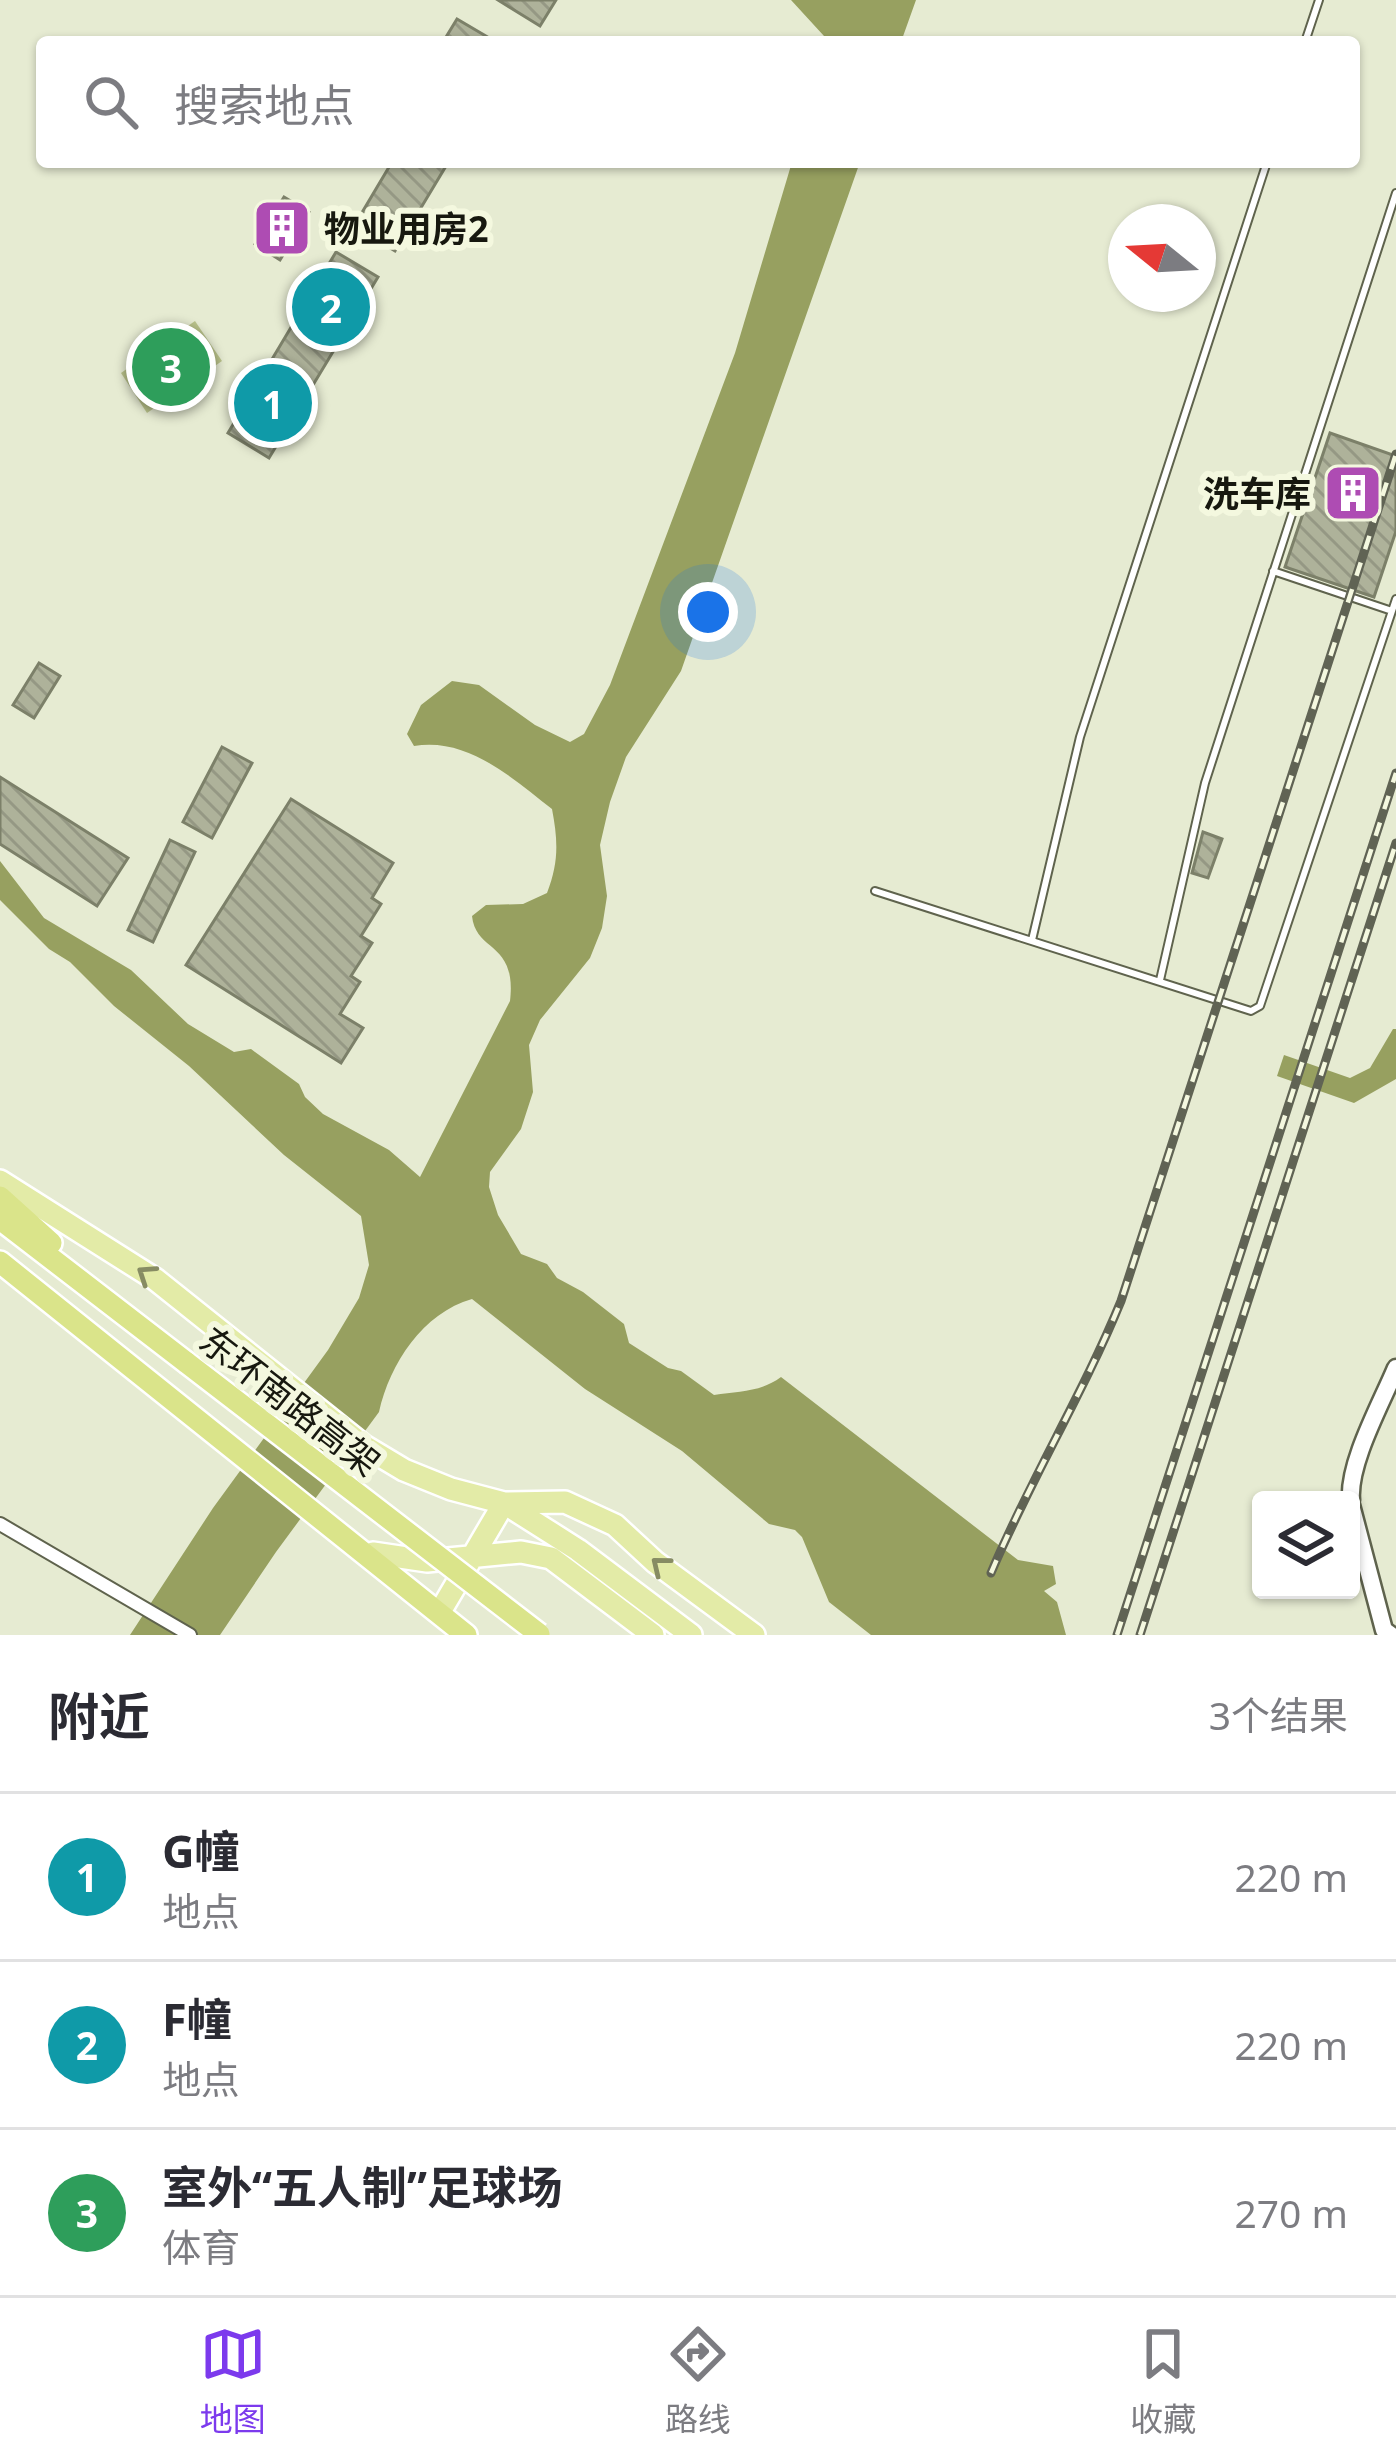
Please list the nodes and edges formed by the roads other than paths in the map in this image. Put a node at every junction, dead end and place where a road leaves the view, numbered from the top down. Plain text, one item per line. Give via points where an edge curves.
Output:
1 (1319, 0) edge
2 (1307, 36) edge
3 (1265, 168) edge
4 (1396, 193) edge
5 (1274, 572) junction
6 (1396, 599) edge
7 (1392, 611) junction
8 (875, 891) dead end
9 (1032, 940) junction
10 (1160, 980) junction
11 (0, 1181) edge
12 (0, 1197) edge
13 (0, 1219) edge
14 (0, 1250) edge
15 (0, 1262) edge
16 (0, 1280) edge
17 (74, 1321) junction
18 (148, 1333) junction
19 (1396, 1368) edge
20 (1350, 1491) edge
21 (504, 1502) junction
22 (0, 1524) edge
23 (1360, 1537) edge
24 (373, 1553) junction
25 (472, 1559) junction
26 (441, 1610) junction
27 (190, 1635) edge
28 (468, 1635) edge
29 (540, 1635) edge
30 (653, 1635) edge
31 (691, 1635) edge
32 (754, 1635) edge
33 (1391, 1635) edge

1 - 2 lane
3 - 9 lane via 1080,737
4 - 5 lane
5 - 7 lane
5 - 10 lane via 1199,805
6 - 7 lane
7 - 10 lane via 1260,1006 1251,1011
8 - 9 lane
9 - 10 lane
21 -> 11 main road via 435,1483 364,1446 155,1279
12 - 18 highway
13 - 18 highway, 东环南路高架
14 - 24 main road
15 - 17 highway, 东环南路高架
16 - 17 highway
17 - 28 highway, 东环南路高架
18 - 29 highway, 东环南路高架, bridge
19 - 20 street
21 - 25 main road
21 - 31 main road
32 -> 21 main road via 615,1525 565,1502
22 - 27 street
23 - 33 street
24 - 25 main road
24 - 26 main road
25 - 26 main road
25 - 30 main road via 520,1552 551,1558
26 - 28 main road

